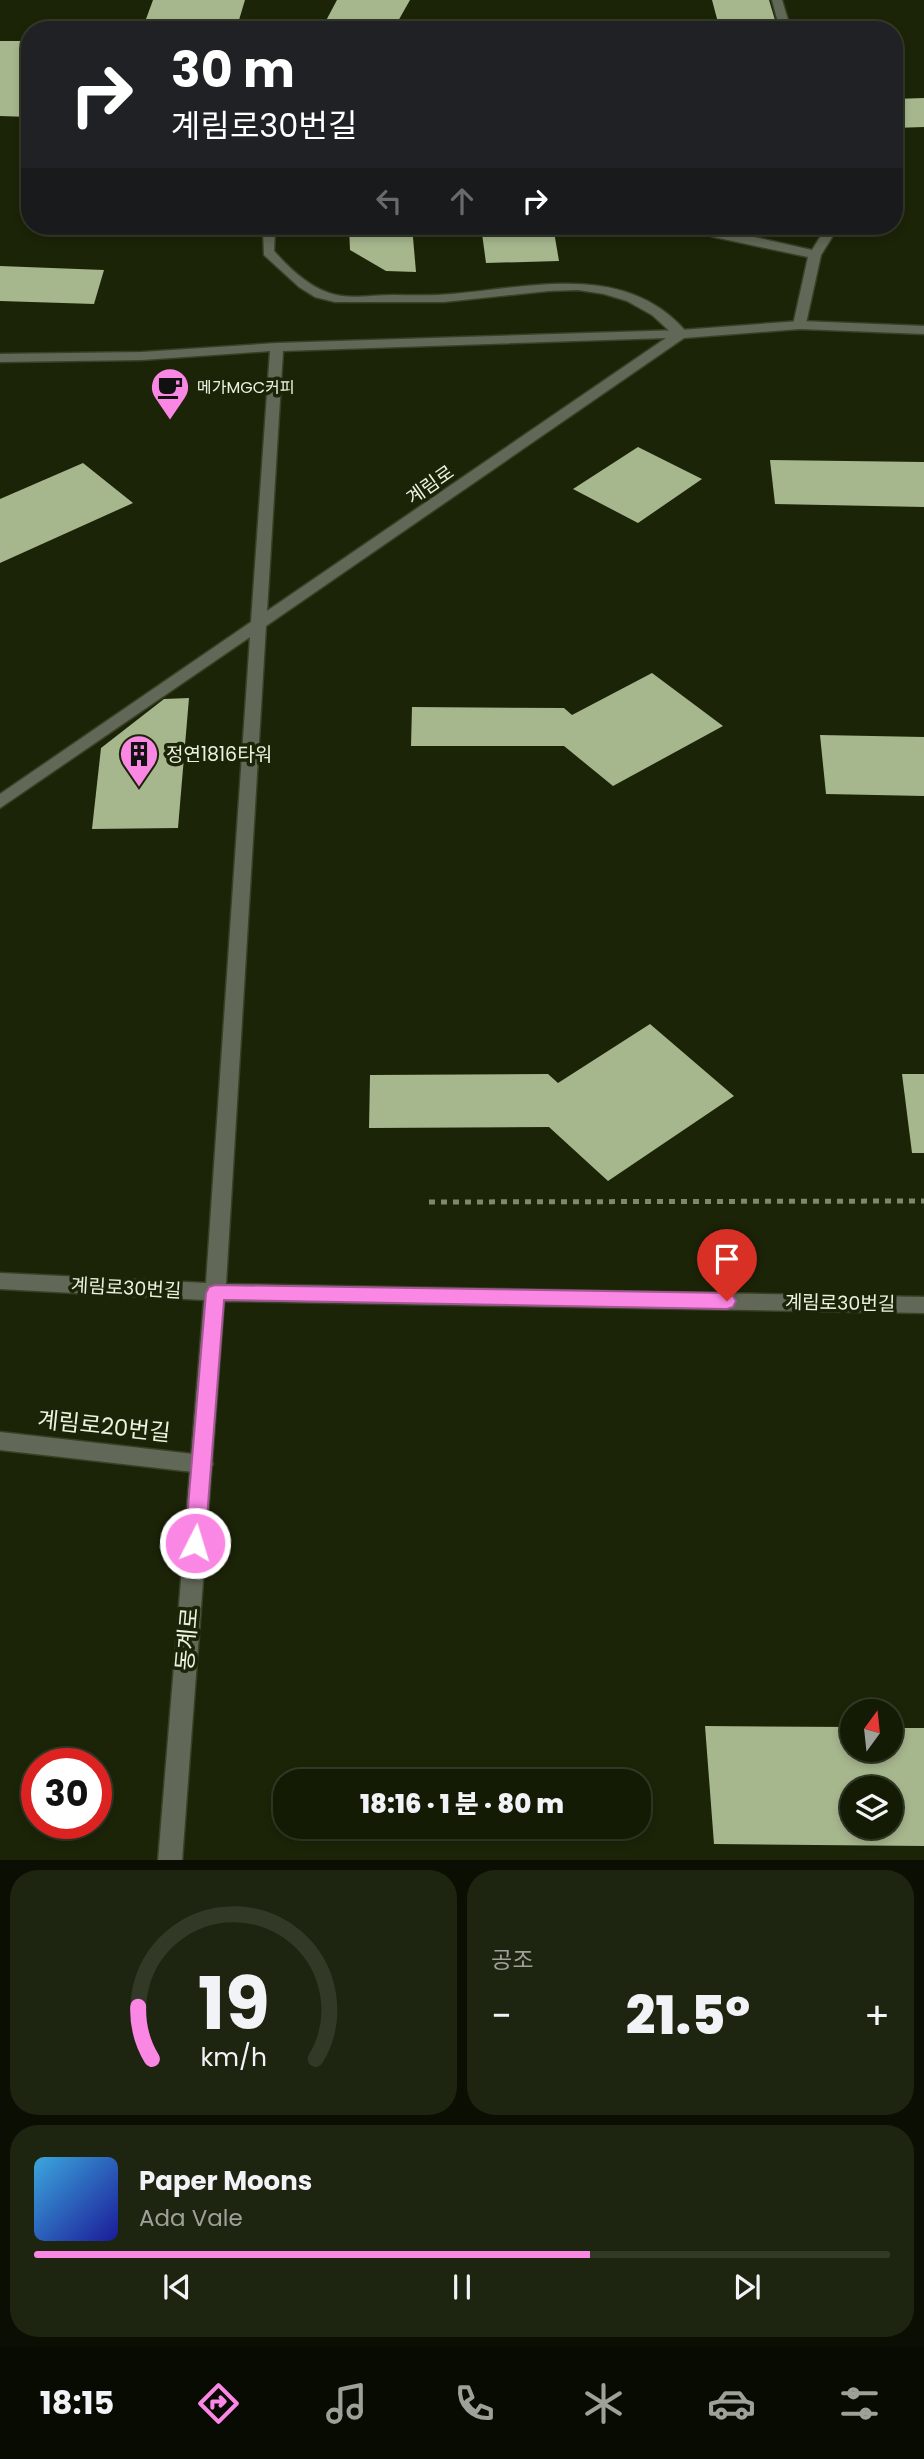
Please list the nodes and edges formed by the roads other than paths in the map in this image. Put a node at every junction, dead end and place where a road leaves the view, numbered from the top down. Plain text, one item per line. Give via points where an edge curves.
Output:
1 (777, 0) edge
2 (783, 21) edge
3 (269, 235) edge
4 (723, 235) edge
5 (827, 235) edge
6 (815, 255) junction
7 (800, 325) junction
8 (924, 330) edge
9 (681, 334) junction
10 (277, 346) junction
11 (0, 358) edge
12 (258, 628) junction
13 (0, 802) edge
14 (0, 1281) edge
15 (215, 1293) junction
16 (924, 1305) edge
17 (0, 1441) edge
18 (202, 1464) junction
19 (170, 1860) edge

1 - 2 street
3 - 9 street via 268,252 282,269 327,297 457,298 561,285 594,286 633,299 665,317
4 - 6 street
5 - 6 street
6 - 7 street
7 - 8 street
7 - 9 street
9 - 10 street
9 - 12 street, 계림로
10 - 11 street via 142,356
10 - 12 street, 동계로
12 - 13 street, 계림로
12 - 15 street, 동계로
14 - 15 street, 계림로30번길
15 - 16 street, 계림로30번길
15 - 18 street, 동계로
17 - 18 street, 계림로20번길
18 - 19 street, 동계로

